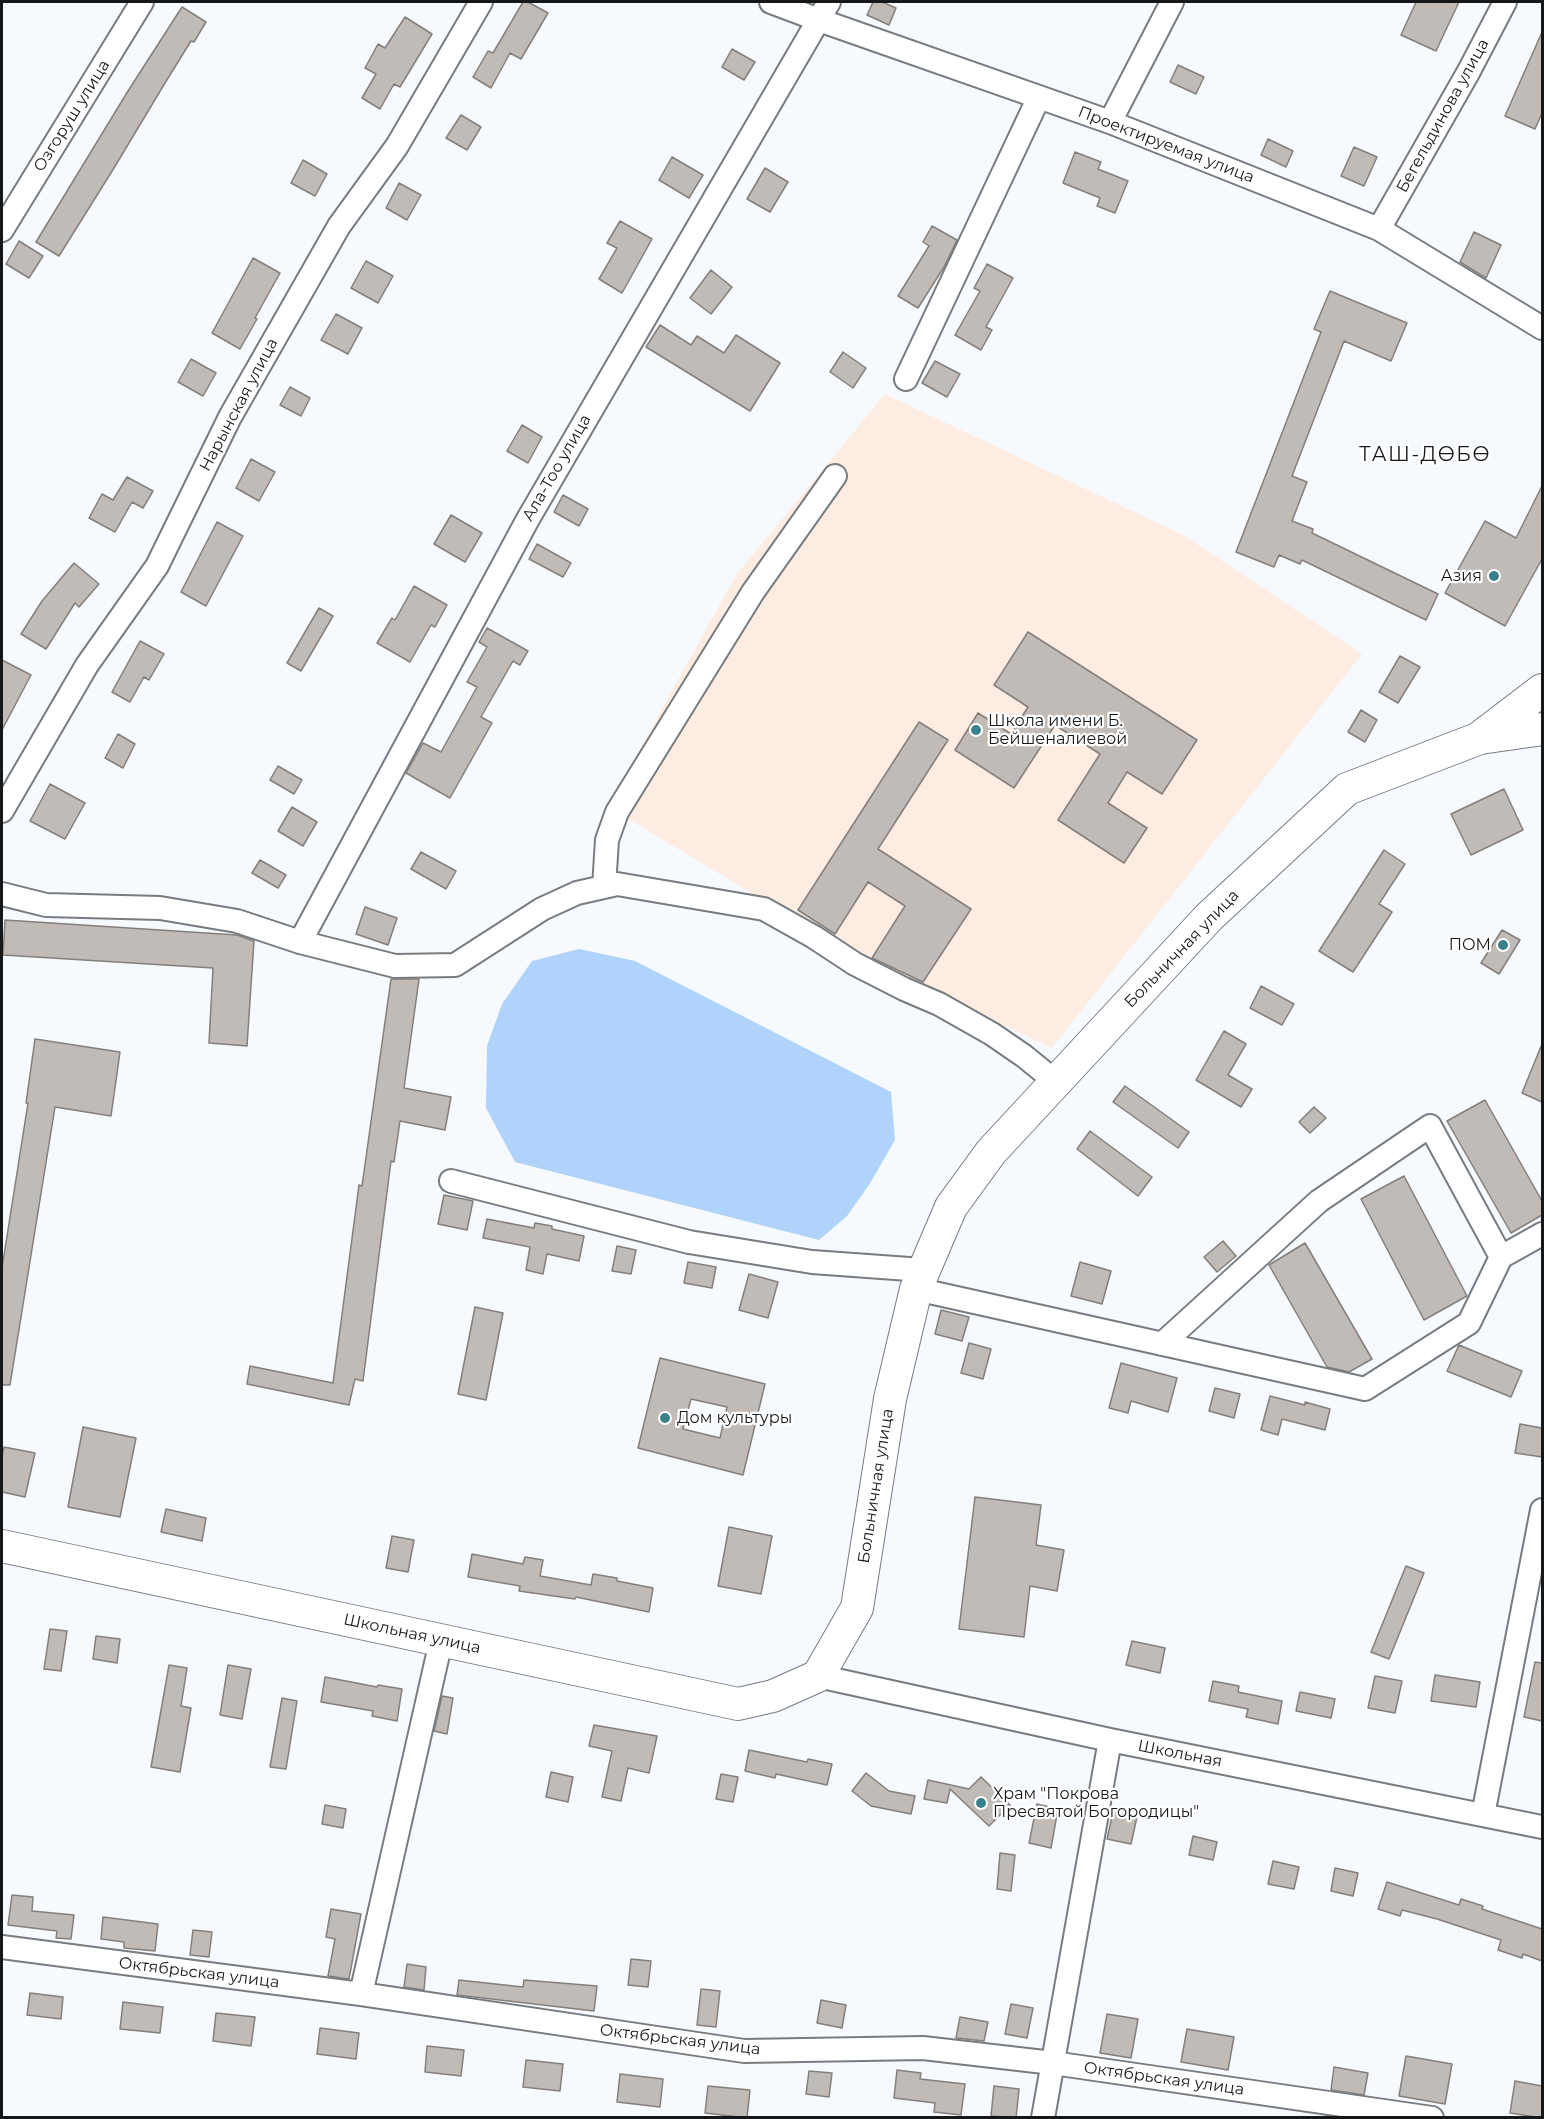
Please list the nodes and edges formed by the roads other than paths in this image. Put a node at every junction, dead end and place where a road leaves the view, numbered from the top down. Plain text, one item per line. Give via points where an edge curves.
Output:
1 (142, 2) edge
2 (482, 2) edge
3 (771, 2) edge
4 (1172, 2) edge
5 (1505, 2) edge
6 (824, 11) edge
7 (1040, 97) junction
8 (1110, 122) junction
9 (1379, 229) junction
10 (2, 230) edge
11 (1542, 328) edge
12 (906, 379) dead end
13 (835, 476) dead end
14 (1542, 690) edge
15 (1542, 729) edge
16 (1480, 738) junction
17 (2, 811) edge
18 (604, 887) junction
19 (2, 894) edge
20 (300, 942) junction
21 (1056, 1082) junction
22 (451, 1181) dead end
23 (1542, 1234) edge
24 (1501, 1257) junction
25 (919, 1280) junction
26 (1162, 1344) junction
27 (1542, 1510) edge
28 (2, 1546) edge
29 (441, 1641) junction
30 (818, 1676) junction
31 (1110, 1740) junction
32 (1483, 1815) junction
33 (1542, 1827) edge
34 (2, 1947) edge
35 (361, 1994) junction
36 (1053, 2063) junction
37 (1043, 2118) edge
38 (1432, 2118) edge

1 - 10 street, Озгоруш улица
2 - 17 street, Нарынская улица via 397,146 339,226 230,417 157,566 87,665
3 - 6 street, Проектируемая улица
4 - 8 street
5 - 9 street, Бегельдинова улица
6 - 7 street, Проектируемая улица
6 - 20 street, Ала-Тоо улица via 528,519
7 - 8 street, Проектируемая улица
7 - 12 street
8 - 9 street, Проектируемая улица
9 - 11 street, Проектируемая улица
13 - 18 street via 753,592 617,812 607,840
14 - 16 street
15 - 16 street, Больничная улица
16 - 21 street, Больничная улица via 1347,789 1209,917
18 - 20 street via 577,893 542,909 454,965 396,966
18 - 21 street via 617,884 764,909 855,964 992,1034
19 - 20 street via 46,905 160,908 237,921
21 - 25 street, Больничная улица via 991,1152 951,1207
22 - 25 street via 689,1242
23 - 24 street
24 - 26 street via 1469,1323 1365,1389
24 - 26 street via 1430,1126 1319,1201
25 - 26 street
25 - 30 street, Больничная улица via 890,1399 857,1608
27 - 32 street
28 - 29 street, Школьная улица
29 - 30 street, Школьная улица via 738,1704 774,1696
29 - 35 street
30 - 31 street, Школьная
31 - 32 street, Школьная
31 - 36 street
32 - 33 street, Школьная
34 - 35 street, Октябрьская улица
35 - 36 street, Октябрьская улица via 744,2051 923,2048
36 - 37 street
36 - 38 street, Октябрьская улица

